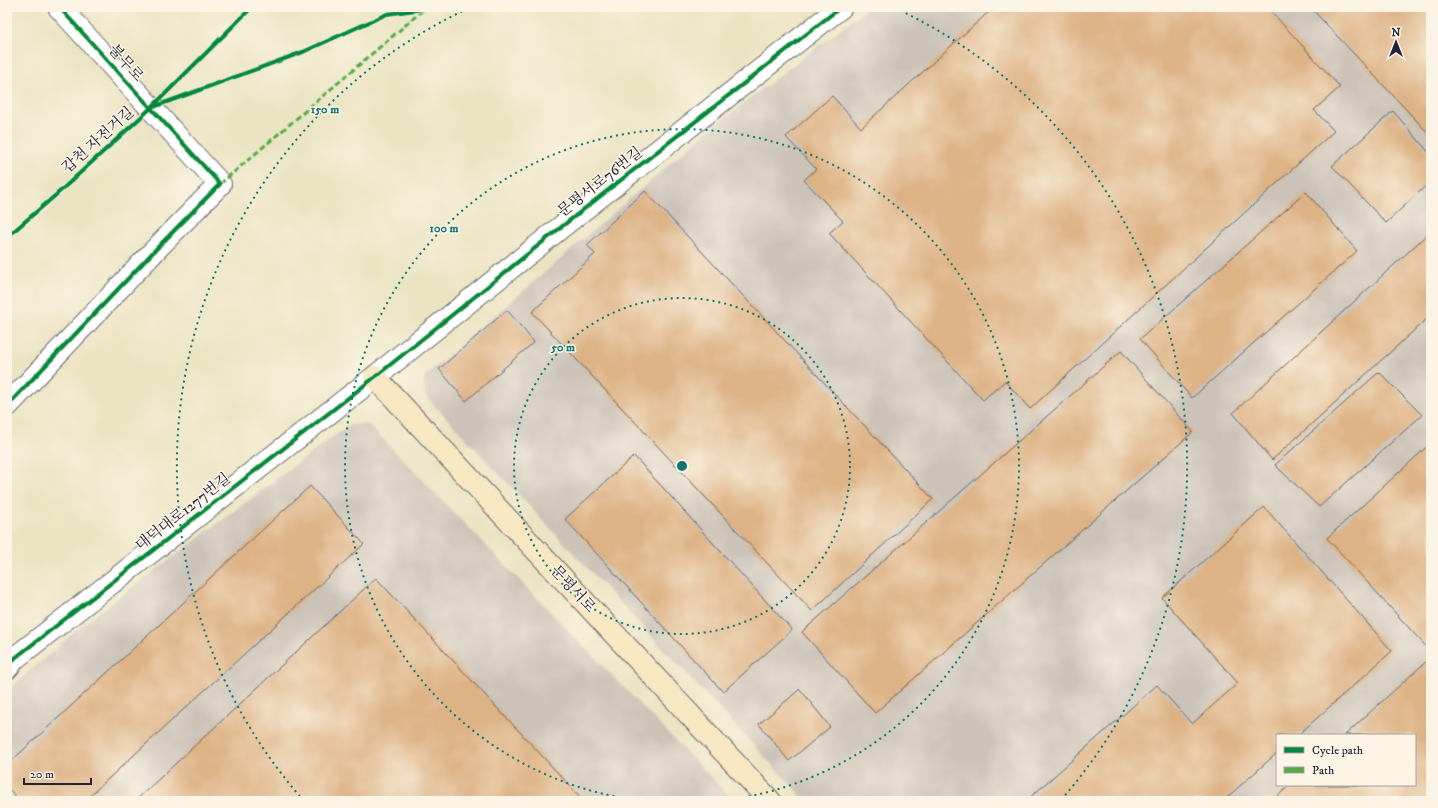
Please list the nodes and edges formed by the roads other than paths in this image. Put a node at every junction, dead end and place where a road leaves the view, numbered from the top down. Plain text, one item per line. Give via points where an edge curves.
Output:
1 (59, 7) edge
2 (841, 7) edge
3 (375, 377) junction
4 (7, 406) edge
5 (7, 668) edge
6 (770, 801) edge

1 - 4 street, 불무로 via 220,184
2 - 3 street, 문평서로76번길
3 - 5 street, 대덕대로1277번길 via 15,658
3 - 6 main road, 문평서로

